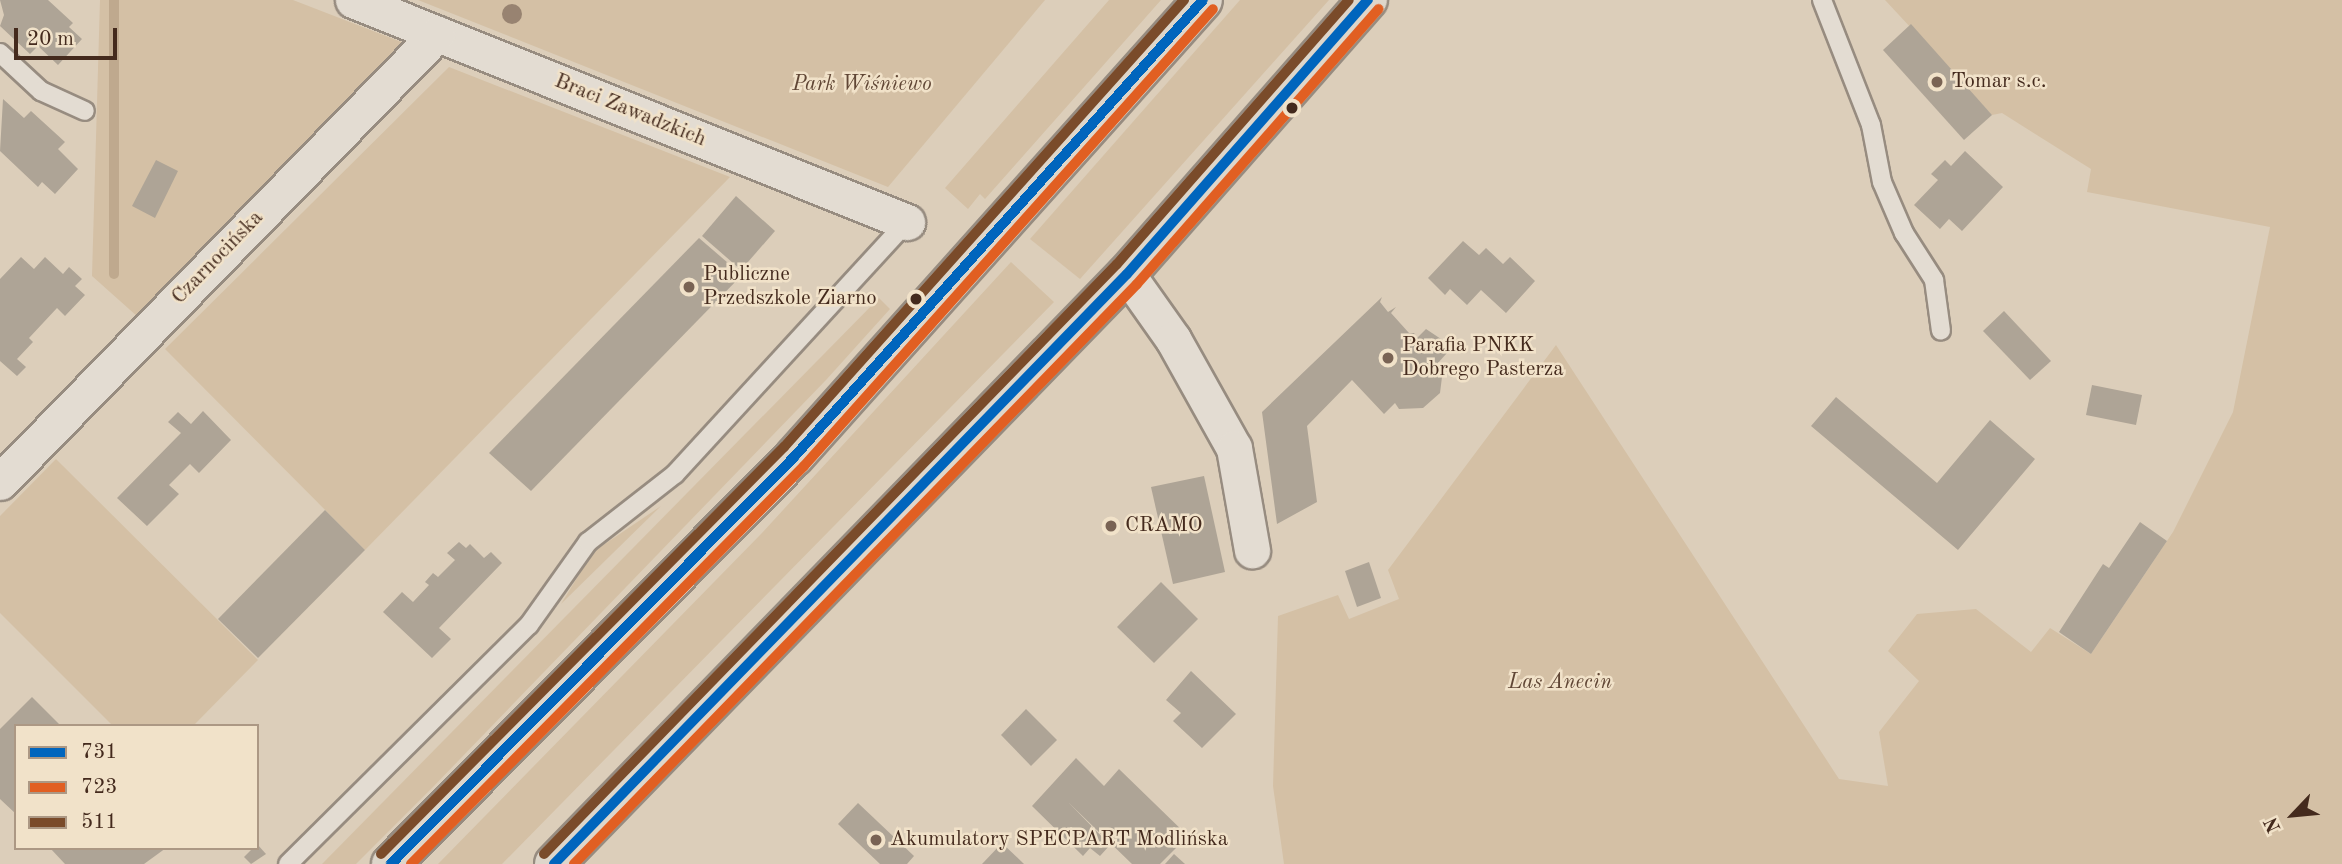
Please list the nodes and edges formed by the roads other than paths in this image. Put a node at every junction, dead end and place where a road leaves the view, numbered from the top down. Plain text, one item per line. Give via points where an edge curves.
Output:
1 (354, 0) edge
2 (1203, 0) edge
3 (1368, 0) edge
4 (1822, 0) edge
5 (437, 34) junction
6 (0, 53) edge
7 (85, 111) dead end
8 (907, 222) joint
9 (1127, 274) junction
10 (1941, 331) dead end
11 (0, 482) edge
12 (1252, 550) dead end
13 (288, 864) edge
14 (391, 864) edge
15 (554, 864) edge

1 - 5 street, Braci Zawadzkich
2 - 14 main road via 794,457
3 - 9 main road
4 - 10 lane via 1871,125 1882,182 1904,233 1934,280
5 - 8 street, Braci Zawadzkich
5 - 11 street, Czarnocińska
6 - 7 lane via 41,91
8 - 13 lane via 675,474 588,542 528,625
9 - 12 street via 1172,339 1234,448
9 - 15 main road

